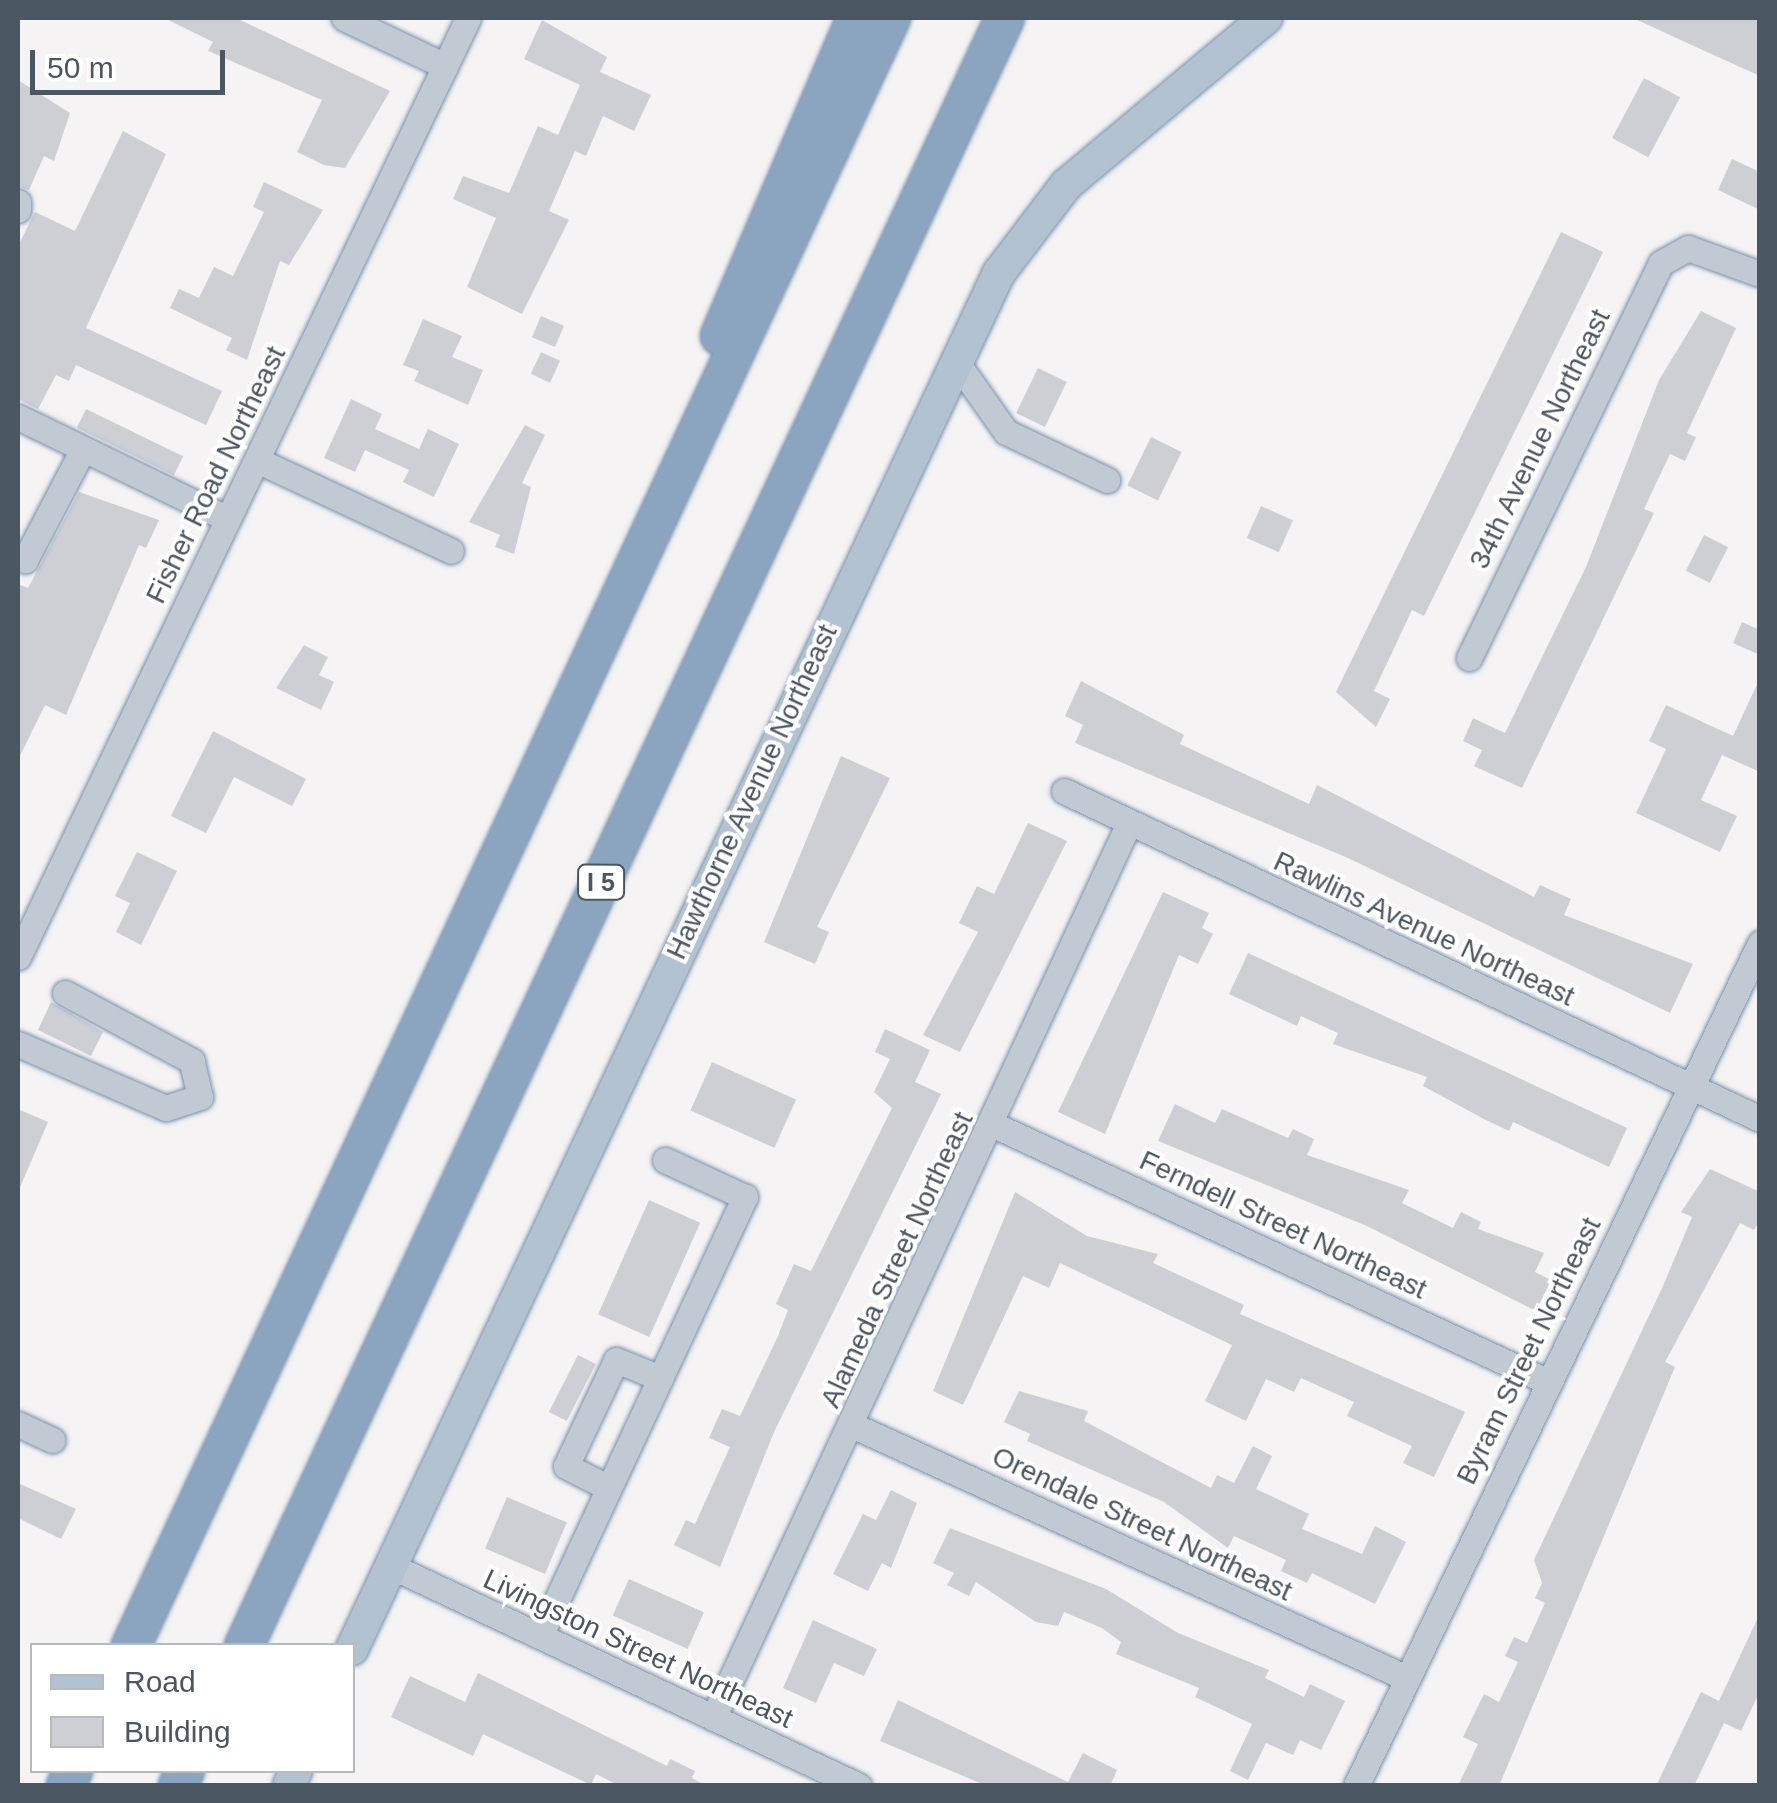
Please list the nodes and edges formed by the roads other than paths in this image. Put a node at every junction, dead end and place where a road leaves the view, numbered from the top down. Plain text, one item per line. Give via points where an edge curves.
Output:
1 (344, 18) edge
2 (468, 18) edge
3 (856, 18) edge
4 (891, 18) edge
5 (1004, 18) edge
6 (1021, 18) edge
7 (1266, 18) edge
8 (445, 66) junction
9 (958, 118) junction
10 (18, 202) edge
11 (18, 210) edge
12 (1760, 274) edge
13 (955, 360) junction
14 (18, 417) edge
15 (83, 448) junction
16 (256, 460) junction
17 (1106, 480) dead end
18 (668, 496) junction
19 (228, 519) junction
20 (452, 551) dead end
21 (18, 557) edge
22 (1469, 658) dead end
23 (1064, 791) dead end
24 (1128, 825) junction
25 (1760, 943) edge
26 (18, 957) edge
27 (65, 993) dead end
28 (18, 1044) edge
29 (1692, 1086) junction
30 (1760, 1119) edge
31 (994, 1125) junction
32 (665, 1160) dead end
33 (660, 1378) junction
34 (1546, 1380) junction
35 (18, 1424) edge
36 (852, 1425) junction
37 (52, 1440) dead end
38 (607, 1487) junction
39 (392, 1566) junction
40 (540, 1636) junction
41 (133, 1643) edge
42 (245, 1643) edge
43 (355, 1643) edge
44 (1407, 1678) junction
45 (713, 1718) junction
46 (858, 1786) edge
47 (1356, 1786) edge

1 - 8 street
2 - 8 street, Fisher Road Northeast
3 - 18 highway via 742,270
4 - 18 highway
5 - 9 highway, I 5
6 - 9 highway
7 - 13 main road, Hawthorne Avenue Northeast via 1066,185 999,273
8 - 16 street, Fisher Road Northeast
9 - 42 highway, I 5
10 - 11 street
12 - 22 street, 34th Avenue Northeast via 1707,250 1673,252 1650,282
13 - 17 street via 1006,432
13 - 39 main road, Hawthorne Avenue Northeast
14 - 15 street
15 - 19 street
15 - 21 street via 25,560
16 - 19 street, Fisher Road Northeast
16 - 20 street
18 - 41 highway
19 - 26 street, Fisher Road Northeast
23 - 24 street, Rawlins Avenue Northeast
24 - 29 street, Rawlins Avenue Northeast
24 - 31 street, Alameda Street Northeast
25 - 29 street, Byram Street Northeast
27 - 28 street via 192,1061 200,1097 166,1108
29 - 30 street, Rawlins Avenue Northeast
29 - 34 street, Byram Street Northeast
31 - 34 street, Ferndell Street Northeast
31 - 36 street, Alameda Street Northeast
32 - 33 street via 745,1197
33 - 38 street
33 - 38 street via 616,1360 566,1466
34 - 44 street, Byram Street Northeast
35 - 37 street
36 - 44 street, Orendale Street Northeast
36 - 45 street, Alameda Street Northeast
38 - 40 street
39 - 40 street, Livingston Street Northeast
39 - 43 main road, Hawthorne Avenue Northeast
40 - 45 street, Livingston Street Northeast
44 - 47 street, Byram Street Northeast
45 - 46 street, Livingston Street Northeast

